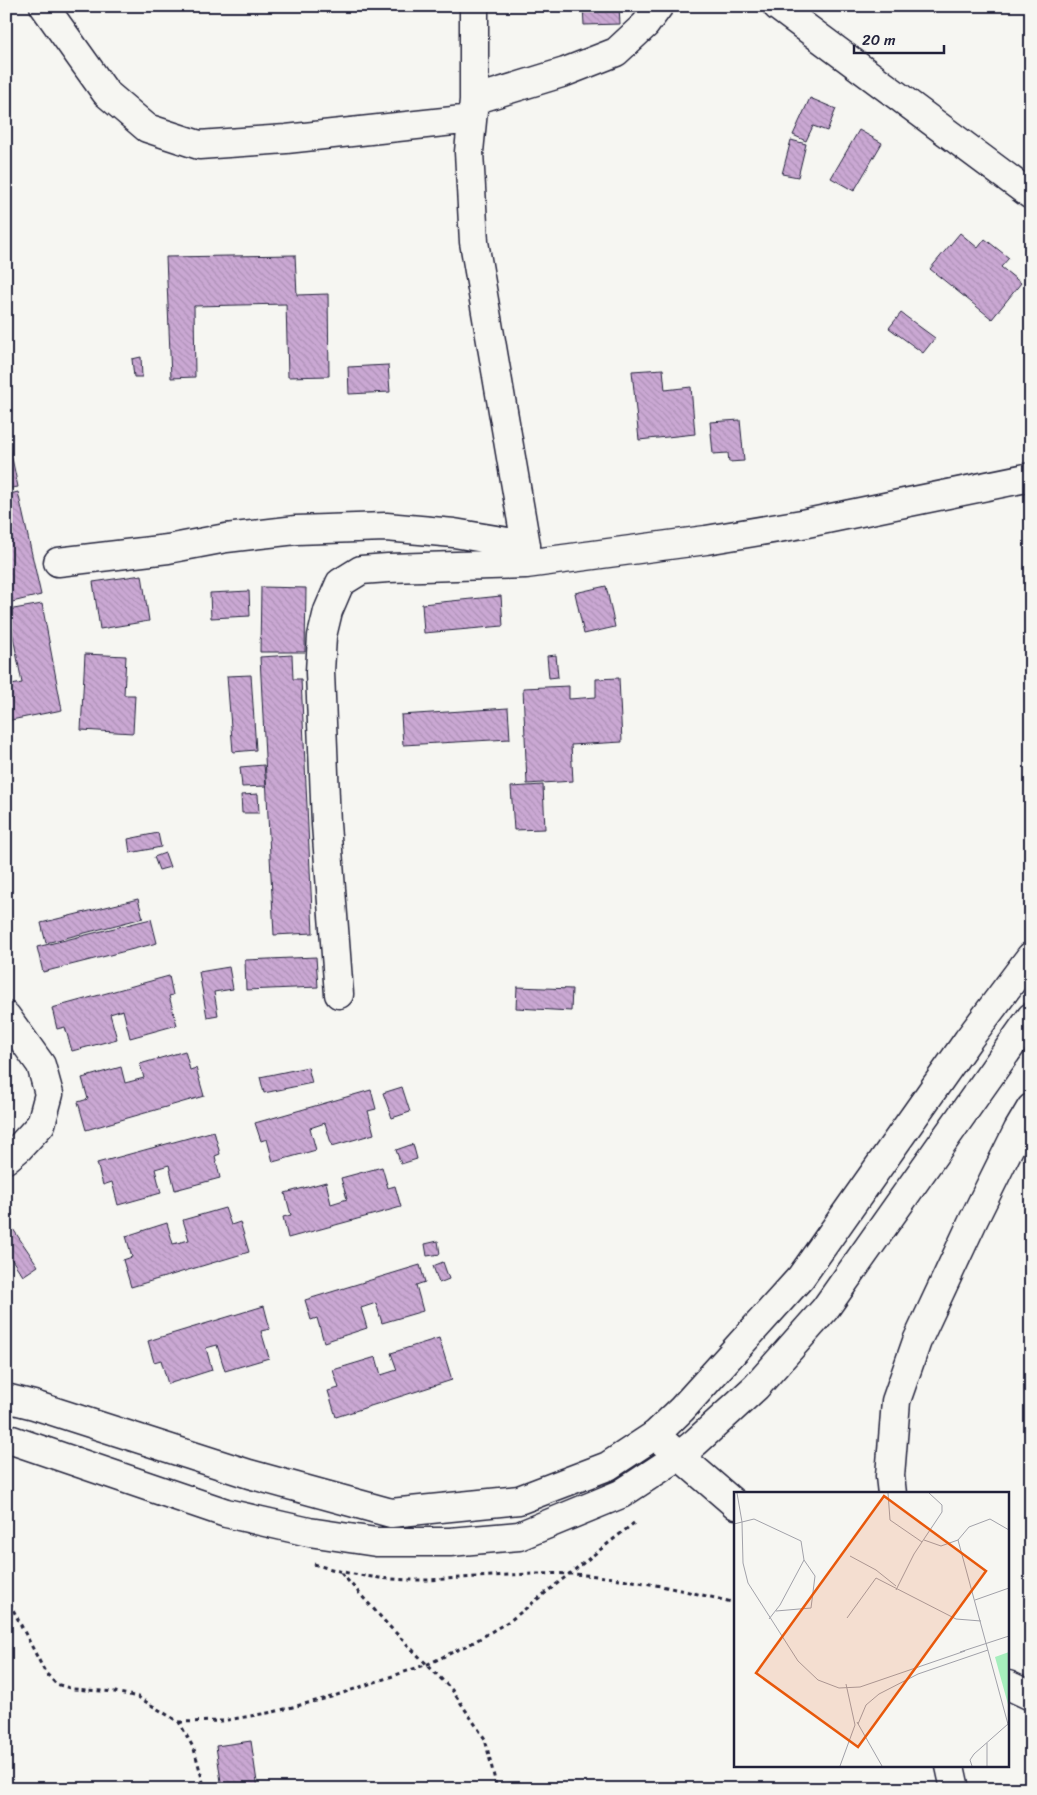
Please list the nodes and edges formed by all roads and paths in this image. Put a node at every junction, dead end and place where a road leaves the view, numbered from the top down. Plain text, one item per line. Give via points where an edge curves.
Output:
1 (44, 6) edge
2 (474, 6) edge
3 (659, 6) edge
4 (777, 6) edge
5 (473, 110) junction
6 (1031, 195) edge
7 (1031, 477) edge
8 (526, 555) junction
9 (58, 562) dead end
10 (1031, 956) edge
11 (339, 994) dead end
12 (6, 1016) edge
13 (1031, 1017) edge
14 (1031, 1108) edge
15 (6, 1159) edge
16 (6, 1398) edge
17 (682, 1409) junction
18 (655, 1435) junction
19 (6, 1438) edge
20 (687, 1449) junction
21 (892, 1492) edge
22 (728, 1499) edge
23 (641, 1517) dead end
24 (341, 1573) dead end
25 (6, 1596) edge
26 (428, 1664) junction
27 (1010, 1686) edge
28 (1031, 1696) edge
29 (179, 1722) junction
30 (950, 1768) edge
31 (205, 1789) edge
32 (497, 1789) edge
33 (955, 1789) edge

1 - 5 main road via 106,93 148,128 198,146 286,139
2 - 5 main road
3 - 5 main road via 645,25 616,52
4 - 6 main road
5 - 8 main road via 469,152 474,242
7 - 8 main road via 802,524 628,551
8 - 9 main road via 454,533 386,527 296,530
8 - 11 main road via 361,570 340,583 328,611 322,636 320,672 326,824
10 - 17 main road via 801,1277
12 - 15 main road via 40,1066 49,1094 41,1124
13 - 20 main road via 825,1309 756,1387
14 - 21 main road via 974,1219 914,1350 896,1401 890,1476
16 - 18 main road via 249,1474 391,1513 519,1500 608,1466
17 - 18 main road
17 - 20 main road
18 - 20 main road
19 - 20 main road via 226,1513 309,1532 376,1542 450,1542 519,1536 621,1494
20 - 22 main road
23 - 26 path via 511,1620
24 - 26 path
25 - 29 path via 45,1672 56,1684 138,1697
26 - 29 path via 331,1698 273,1712 222,1720
26 - 32 path via 452,1690 485,1739
27 - 28 main road
29 - 31 path via 194,1749
30 - 33 main road

